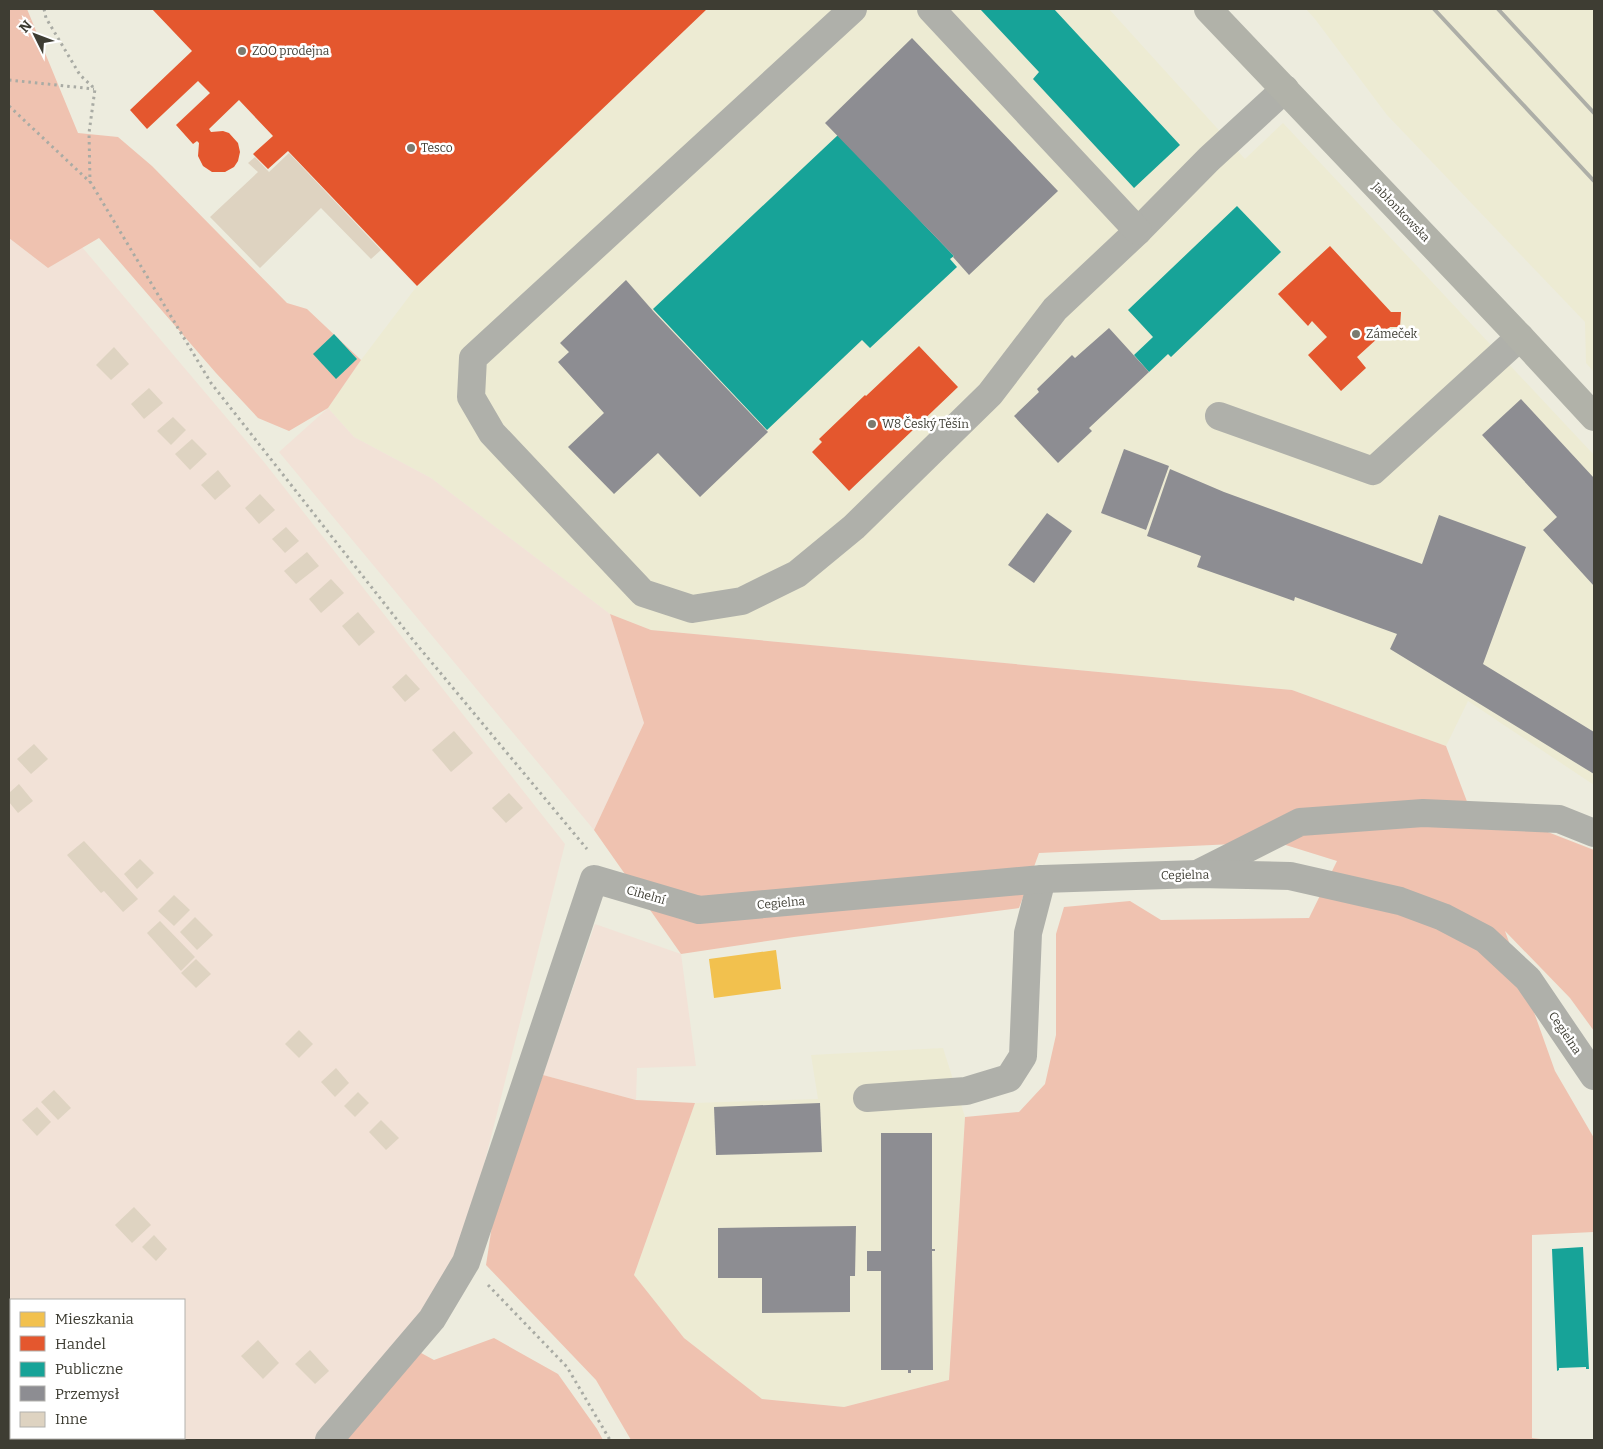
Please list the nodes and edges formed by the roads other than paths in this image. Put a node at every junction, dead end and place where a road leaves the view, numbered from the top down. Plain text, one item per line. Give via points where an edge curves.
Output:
1 (853, 9) edge
2 (931, 9) edge
3 (1208, 9) edge
4 (1285, 89) junction
5 (1138, 231) junction
6 (1520, 336) junction
7 (1220, 416) dead end
8 (1594, 417) edge
9 (1594, 833) edge
10 (1198, 874) junction
11 (1042, 879) junction
12 (699, 910) joint
13 (1594, 1076) edge
14 (868, 1098) dead end
15 (329, 1440) edge

1 - 5 street via 473,358 471,397 492,433 643,593 692,609 742,601 797,574 854,527 990,394 1055,309
2 - 5 street
3 - 4 main road, Jabłonkowska
4 - 5 street
4 - 6 main road, Jabłonkowska
6 - 7 street via 1372,472
6 - 8 main road, Jabłonkowska
9 - 10 street via 1559,819 1423,813 1300,822
10 - 11 street, Cegielna
10 - 13 street, Cegielna via 1290,876 1400,900 1443,917 1485,939 1528,979
11 - 12 street, Cegielna
11 - 14 street via 1028,933 1023,1056 1009,1078 966,1091
12 - 15 street, Cihelní via 594,879 466,1262 432,1319

